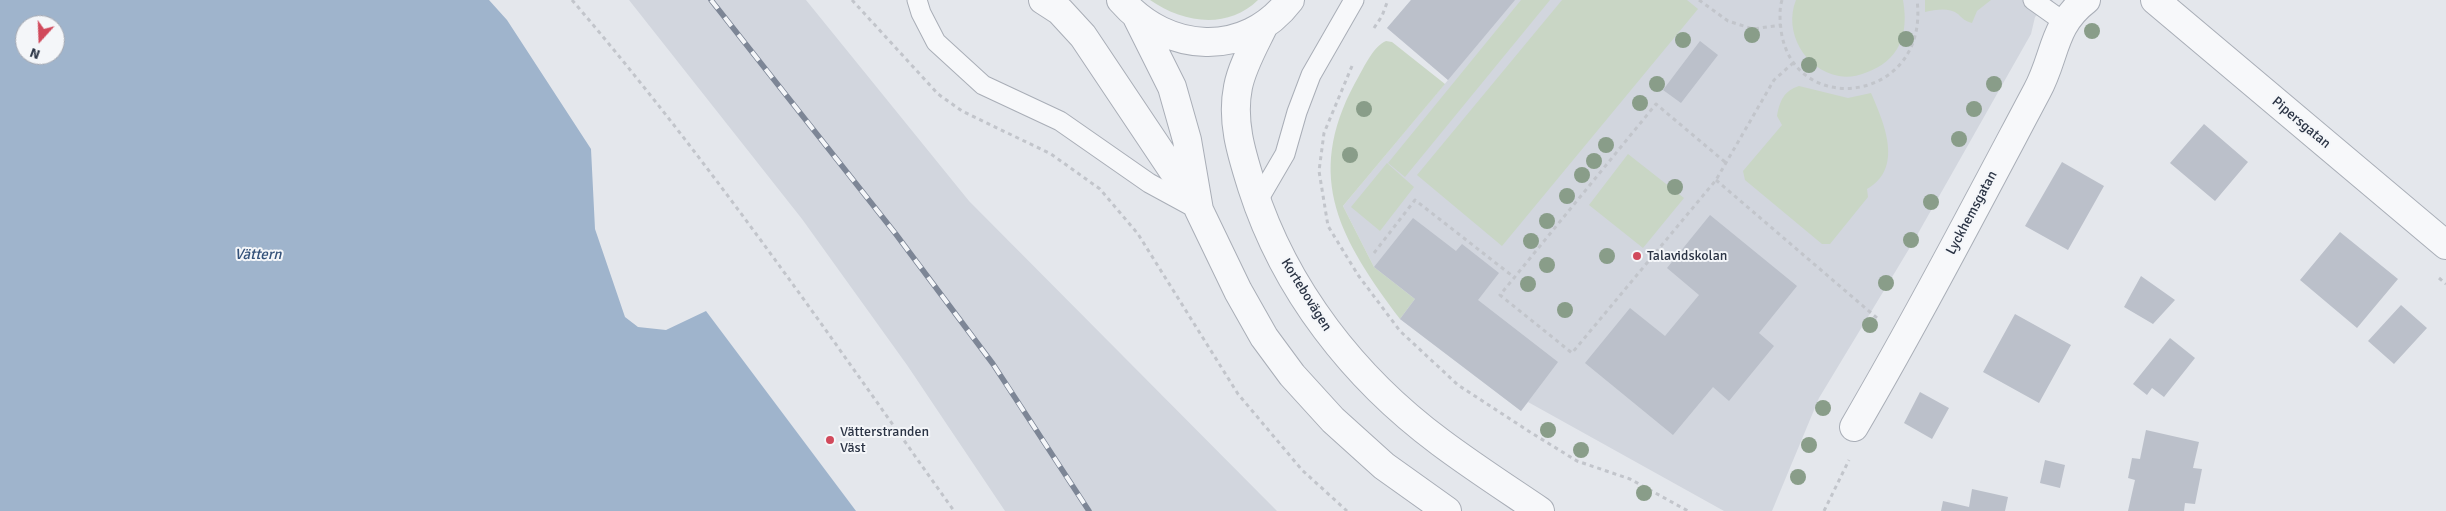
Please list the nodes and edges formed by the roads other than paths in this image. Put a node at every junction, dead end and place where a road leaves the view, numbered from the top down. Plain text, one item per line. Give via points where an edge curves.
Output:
1 (917, 0) edge
2 (1043, 0) edge
3 (1290, 0) edge
4 (1354, 0) edge
5 (2032, 0) edge
6 (2086, 0) edge
7 (2155, 0) edge
8 (1129, 9) edge
9 (2064, 22) junction
10 (1264, 24) junction
11 (1257, 202) junction
12 (1198, 210) junction
13 (2446, 246) edge
14 (1854, 427) road end
15 (1447, 511) edge
16 (1540, 511) edge

1 - 12 lane via 936,42 983,85 1060,121 1149,184
2 - 12 street via 1060,11 1083,36
3 - 10 street
4 - 11 lane via 1311,75 1285,154
5 - 9 lane
6 - 9 street, Lyckhemsgatan
7 - 13 street, Pipersgatan
8 - 10 street via 1156,30 1199,42 1237,37
8 - 12 street via 1172,87 1187,140
9 - 14 street, Lyckhemsgatan via 2045,78 1904,341
10 - 11 street, Kortebovägen via 1238,86 1236,106 1238,138
11 - 16 street, Kortebovägen via 1286,266 1317,319 1354,364 1439,442
12 - 15 street via 1264,337 1292,376 1333,420 1384,466

